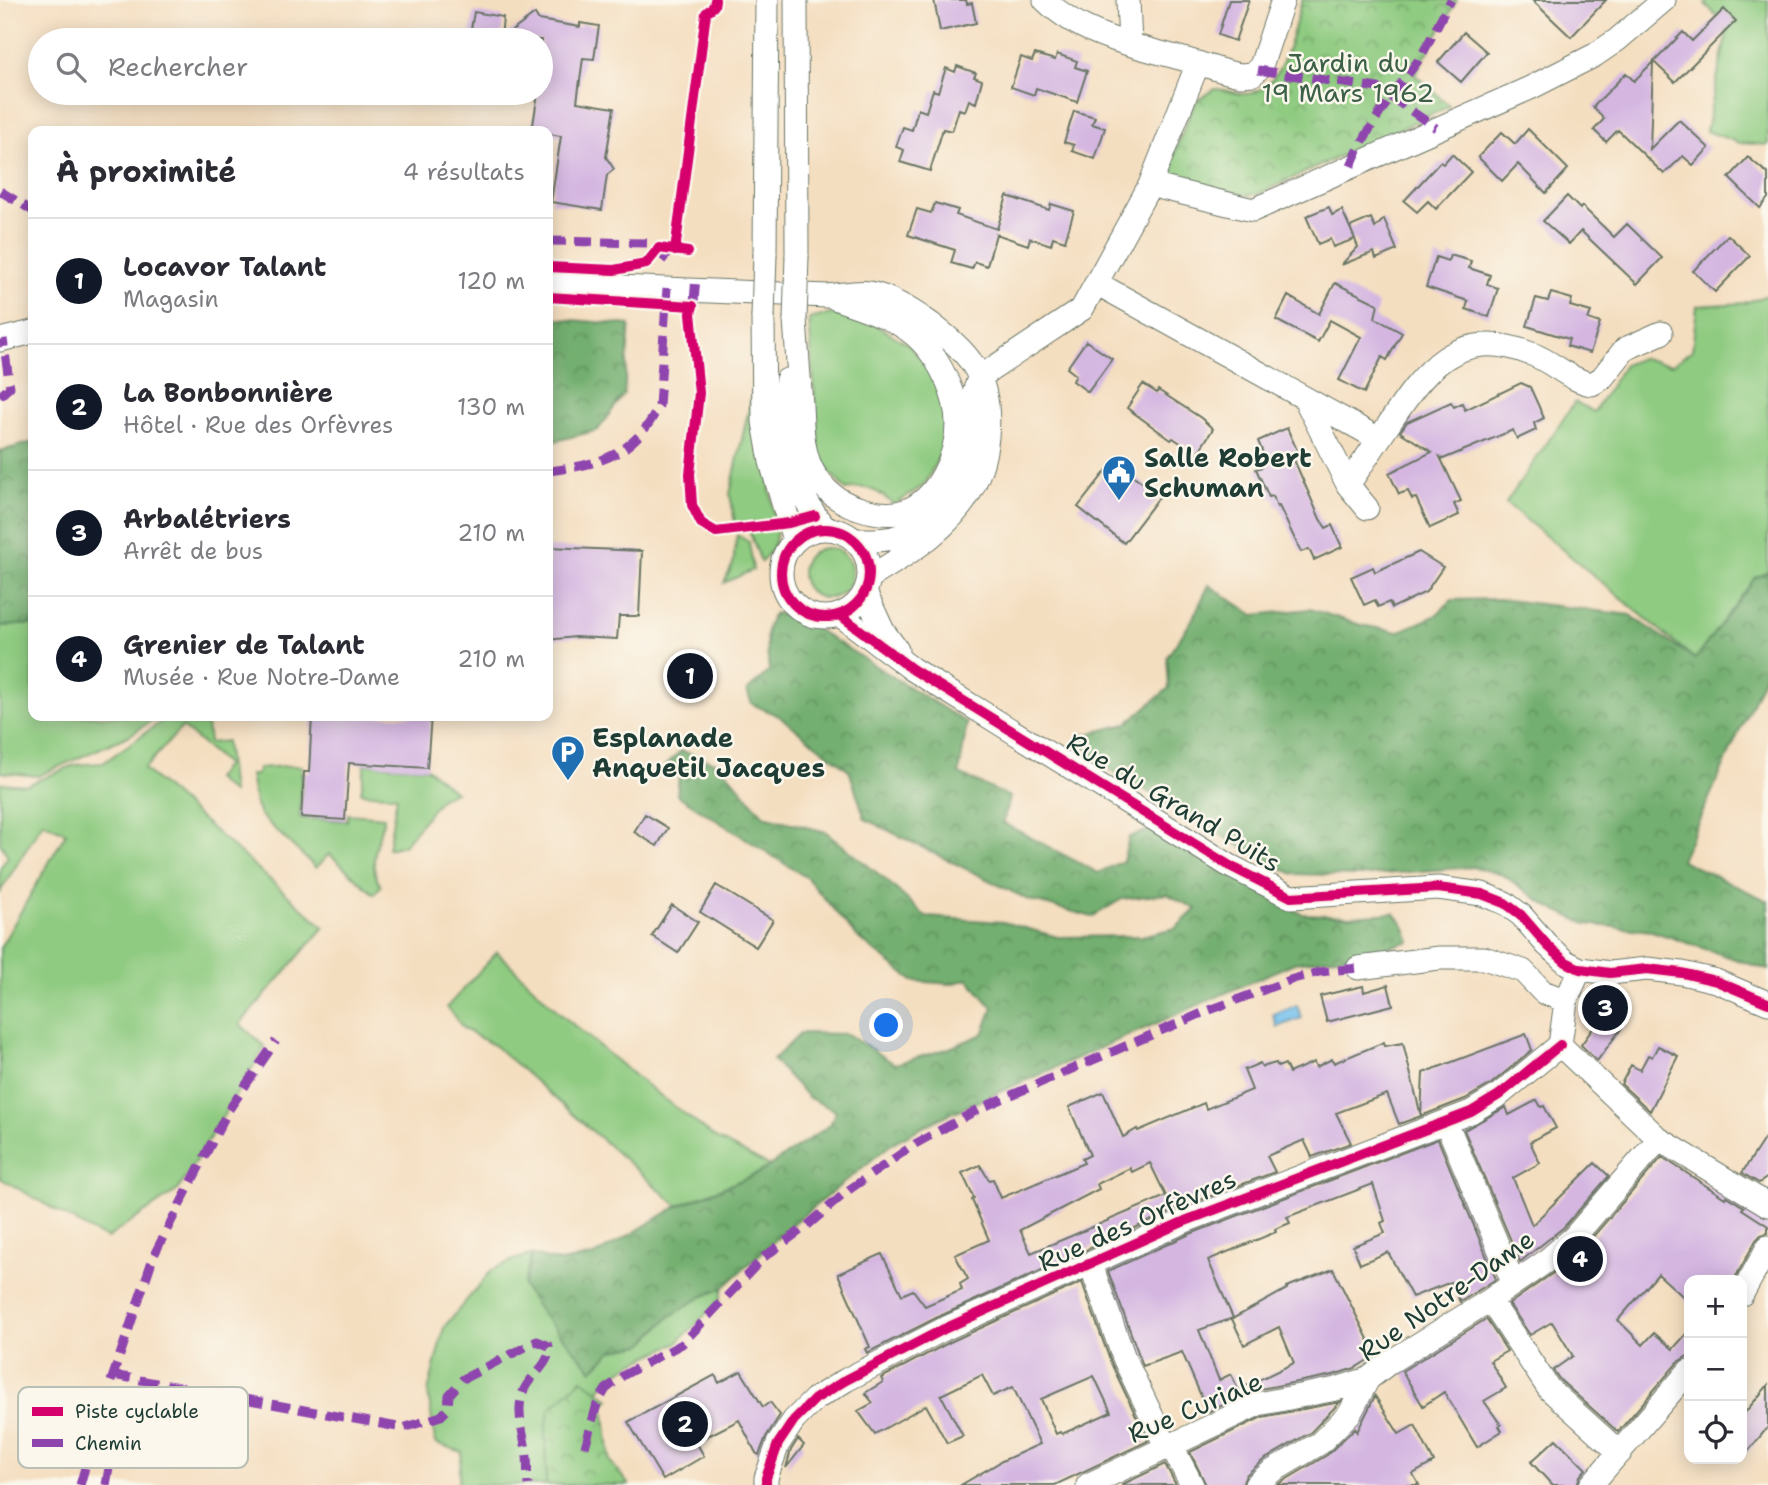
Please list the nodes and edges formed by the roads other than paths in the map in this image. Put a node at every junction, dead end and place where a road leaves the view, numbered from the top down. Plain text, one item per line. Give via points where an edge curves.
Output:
1 (767, 0) edge
2 (796, 0) edge
3 (1045, 0) edge
4 (1128, 0) edge
5 (1283, 0) edge
6 (1664, 0) edge
7 (1130, 44) junction
8 (1198, 63) junction
9 (1150, 185) junction
10 (553, 284) edge
11 (1098, 284) junction
12 (827, 296) junction
13 (882, 316) junction
14 (795, 320) junction
15 (28, 333) edge
16 (1661, 333) dead end
17 (0, 340) edge
18 (980, 377) junction
19 (1305, 399) junction
20 (1378, 439) junction
21 (1348, 485) junction
22 (1367, 508) dead end
23 (825, 528) junction
24 (794, 540) junction
25 (855, 540) junction
26 (867, 584) junction
27 (840, 615) junction
28 (912, 670) junction
29 (1358, 968) dead end
30 (1580, 969) junction
31 (1566, 1001) junction
32 (1768, 1003) edge
33 (1560, 1045) junction
34 (1446, 1122) junction
35 (1659, 1139) junction
36 (1768, 1205) edge
37 (1768, 1247) edge
38 (1091, 1265) junction
39 (1513, 1282) junction
40 (1747, 1285) edge
41 (1490, 1300) junction
42 (1684, 1377) edge
43 (1368, 1379) junction
44 (1169, 1446) junction
45 (1620, 1453) junction
46 (766, 1482) edge
47 (1088, 1485) edge
48 (1192, 1485) edge
49 (1256, 1485) edge
50 (1591, 1485) edge

1 - 24 street, bridge via 764,422
2 - 14 street, bridge
3 - 7 street via 1084,28
4 - 7 street
5 - 8 street via 1258,70 1234,74
6 - 9 street via 1595,55 1253,210
7 - 8 street
8 - 9 street
9 - 11 street
10 - 12 street
11 - 18 street via 1082,309
11 - 19 street
12 - 13 street
12 - 18 street via 866,292 903,306 961,350
13 - 14 street via 917,337 932,354 949,389 957,424 953,450 936,484 923,500 897,513 844,503 824,487 813,470 803,435
13 - 18 street via 919,330
14 - 23 street via 786,385 787,442 808,506
15 - 17 street
16 - 20 street via 1625,349 1592,384 1507,346 1478,345 1456,351 1418,383
18 - 25 street via 972,402 970,452 947,498 908,532 889,539
18 - 26 street via 988,436 971,491 936,533
19 - 20 street
19 - 21 street
20 - 21 street
21 - 22 street
23 - 24 street
23 - 25 street
24 - 27 street via 781,563 788,598 811,615
25 - 26 street via 869,563
26 - 27 street via 859,602
26 - 28 street, Rue du Grand Puits via 883,631
27 - 28 street, Rue du Grand Puits
28 - 30 street, Rue du Grand Puits via 1230,866 1291,897 1438,888 1482,894 1513,909 1566,962
29 - 31 street via 1439,958 1484,958 1523,971 1543,992
30 - 31 street
30 - 32 street via 1682,972
31 - 33 street
33 - 34 street, Rue des Orfèvres via 1499,1095
33 - 35 street
34 - 38 street, Rue des Orfèvres via 1185,1221
34 - 39 street
35 - 36 street
35 - 39 street, Rue Notre-Dame via 1574,1237
37 - 40 street
38 - 44 street via 1124,1358
38 - 46 street, Rue des Orfèvres via 944,1329 815,1399 778,1444
39 - 41 street, Rue Notre-Dame
41 - 43 street, Rue Notre-Dame
41 - 45 street via 1549,1389
42 - 45 street
43 - 44 street, Rue Curiale via 1258,1404
43 - 49 street, Rue Notre-Dame via 1350,1413 1320,1443
44 - 47 street, Rue Curiale
44 - 48 street
45 - 50 street

